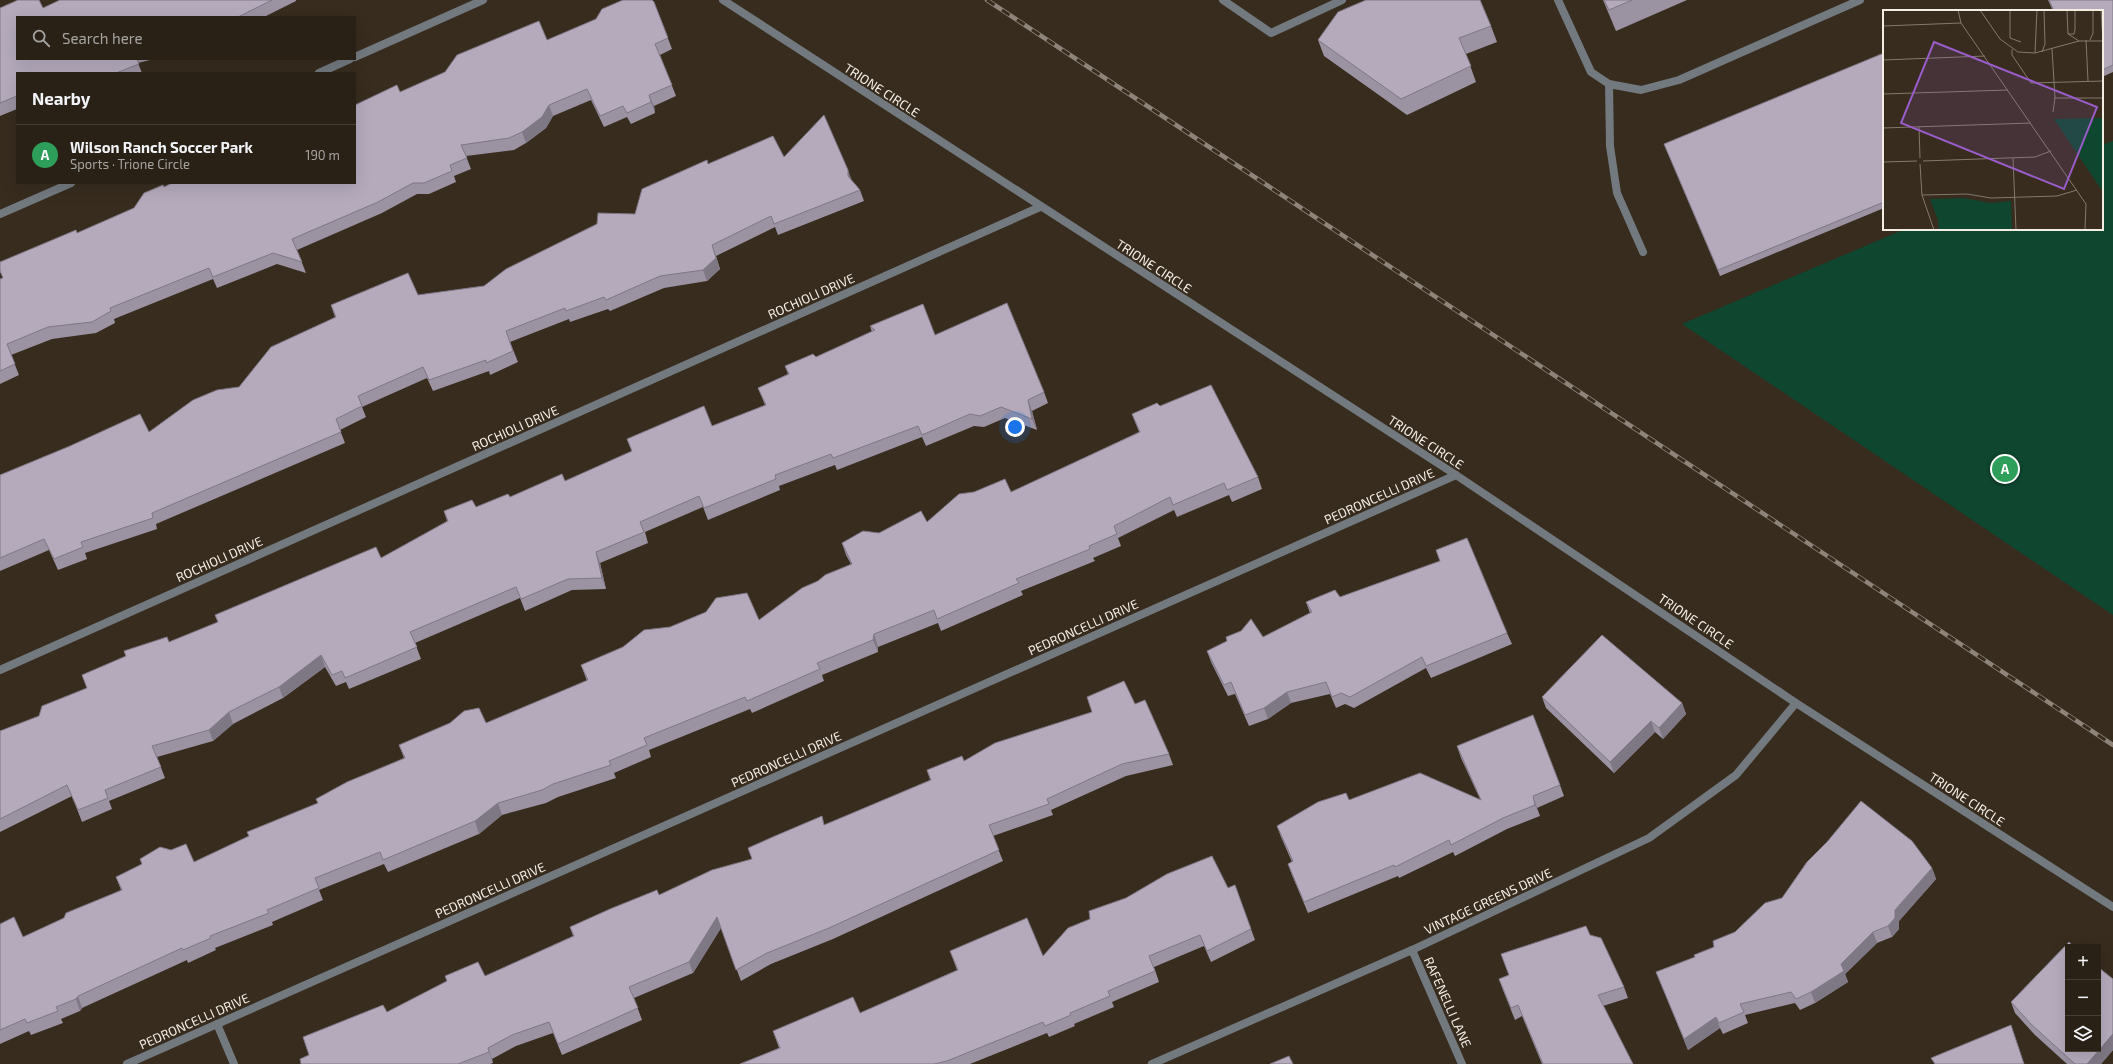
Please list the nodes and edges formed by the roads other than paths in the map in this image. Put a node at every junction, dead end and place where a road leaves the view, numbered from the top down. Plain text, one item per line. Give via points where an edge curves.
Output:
1 (483, 0) edge
2 (723, 0) edge
3 (1223, 0) edge
4 (1342, 0) edge
5 (1558, 0) edge
6 (1860, 0) edge
7 (356, 57) edge
8 (348, 60) edge
9 (321, 72) edge
10 (1609, 84) junction
11 (69, 184) edge
12 (1040, 207) junction
13 (0, 214) edge
14 (1643, 252) dead end
15 (1456, 475) junction
16 (0, 670) edge
17 (1796, 703) junction
18 (2113, 908) edge
19 (1412, 950) junction
20 (217, 1024) junction
21 (127, 1064) edge
22 (234, 1064) edge
23 (1152, 1064) edge
24 (1462, 1064) edge

1 - 7 street
2 - 12 street, TRIONE CIRCLE
3 - 4 street via 1271,32
5 - 10 street via 1591,72
6 - 10 street via 1679,80 1641,90
8 - 9 street
10 - 14 street via 1610,146 1617,193
11 - 13 street
12 - 15 street, TRIONE CIRCLE
12 - 16 street, ROCHIOLI DRIVE
15 - 17 street, TRIONE CIRCLE
15 - 20 street, PEDRONCELLI DRIVE
17 - 18 street, TRIONE CIRCLE
17 - 19 street, VINTAGE GREENS DRIVE via 1736,775 1649,838
19 - 23 street, VINTAGE GREENS DRIVE
19 - 24 street, RAFENELLI LANE
20 - 21 street, PEDRONCELLI DRIVE
20 - 22 street

